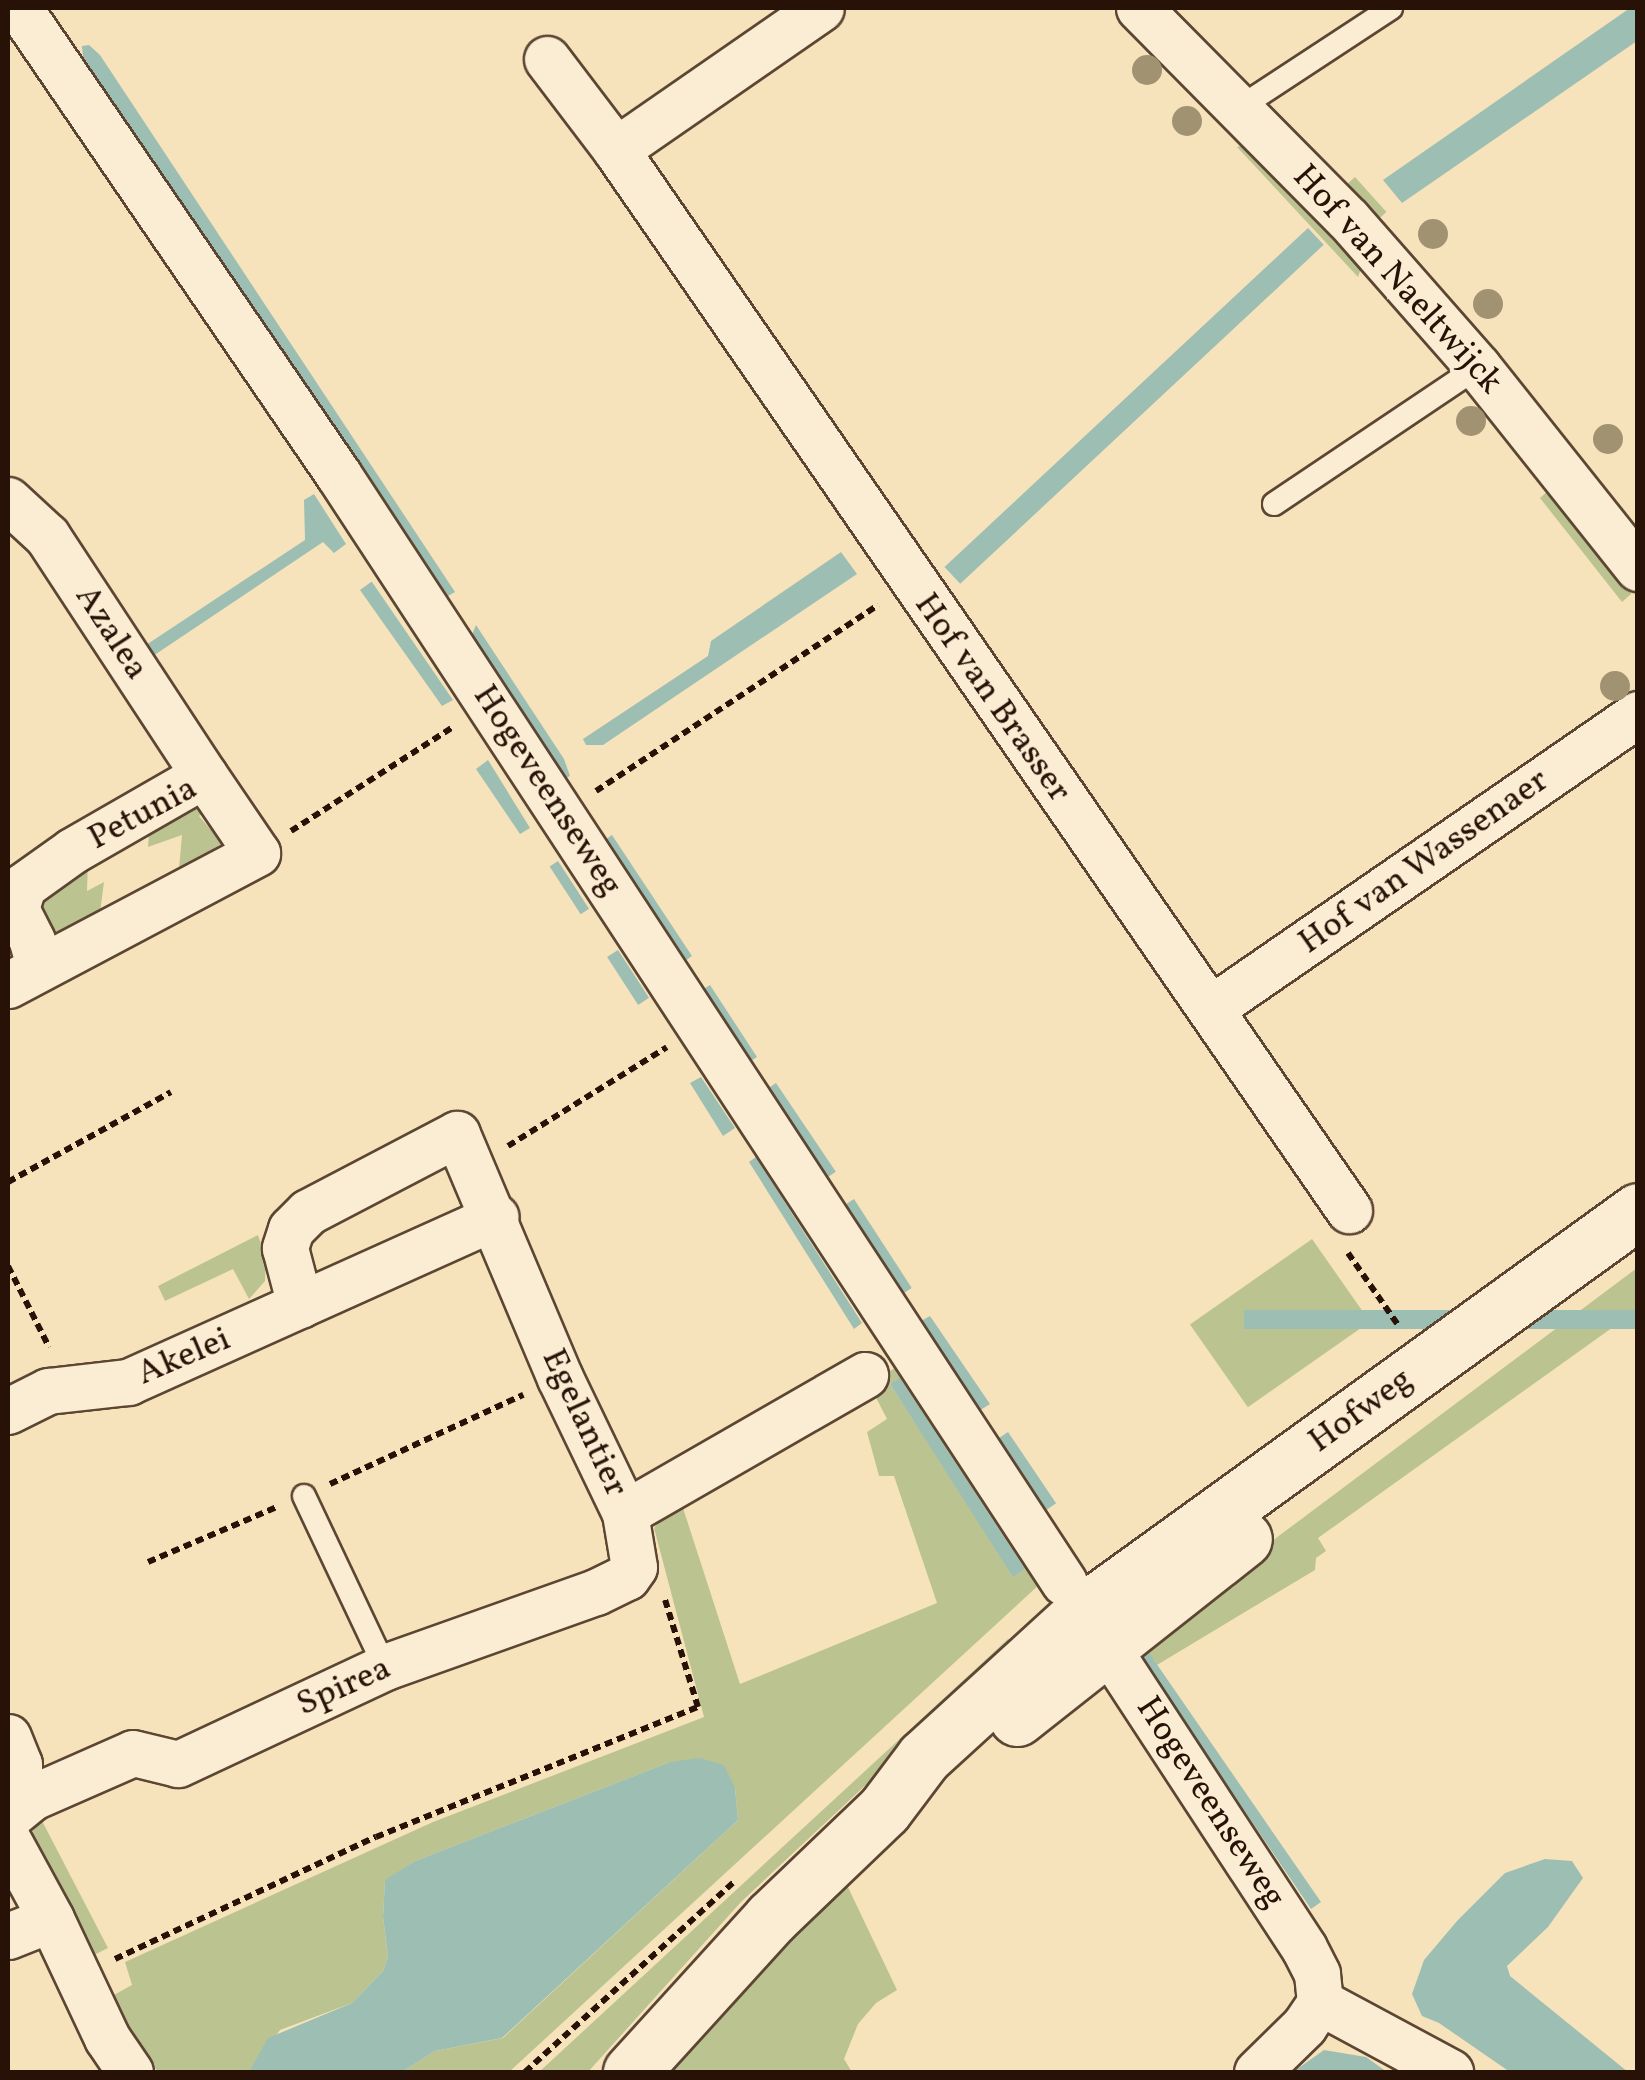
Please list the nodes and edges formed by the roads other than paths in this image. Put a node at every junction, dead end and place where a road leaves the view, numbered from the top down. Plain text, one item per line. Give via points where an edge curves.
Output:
1 (17, 8) edge
2 (822, 8) edge
3 (1139, 8) edge
4 (1390, 8) edge
5 (8, 10) edge
6 (547, 58) dead end
7 (1239, 108) junction
8 (616, 150) junction
9 (1478, 367) junction
10 (8, 500) edge
11 (1274, 504) dead end
12 (1638, 568) edge
13 (1638, 714) edge
14 (204, 775) junction
15 (23, 976) edge
16 (1210, 1009) junction
17 (1349, 1210) road end
18 (1638, 1210) edge
19 (496, 1218) junction
20 (1638, 1259) edge
21 (300, 1305) junction
22 (865, 1375) dead end
23 (8, 1411) edge
24 (304, 1496) road end
25 (625, 1513) junction
26 (1085, 1613) junction
27 (385, 1668) junction
28 (8, 1737) edge
29 (8, 1814) edge
30 (8, 1840) edge
31 (51, 1919) junction
32 (8, 1936) edge
33 (1320, 2002) junction
34 (130, 2072) edge
35 (630, 2072) edge
36 (1257, 2072) edge
37 (1450, 2072) edge

1 - 5 street
1 - 26 street, Hogeveenseweg via 489,704
2 - 8 street
3 - 7 street, Hof van Naeltwijck
4 - 7 lane
6 - 8 street, Hof van Brasser
7 - 9 street, Hof van Naeltwijck via 1348,218
8 - 16 street, Hof van Brasser
9 - 11 lane
9 - 12 street, Hof van Naeltwijck
10 - 14 street, Azalea via 47,536
13 - 16 street, Hof van Wassenaer
14 - 15 street, Petunia via 23,886 16,909 32,940
14 - 15 street, Petunia via 257,853
16 - 17 street, Hof van Brasser
18 - 26 main road, Hofweg
19 - 21 street, Akelei
19 - 21 street, Egelantier via 465,1151 308,1212 290,1229 285,1248
19 - 25 street, Egelantier via 560,1378
20 - 26 main road, Hofweg via 1308,1491
21 - 23 street, Akelei via 128,1382 48,1390
22 - 25 street, Egelantier
24 - 27 lane
25 - 27 street, Spirea via 634,1567 627,1578
26 - 33 street, Hogeveenseweg via 1304,1948
26 - 35 main road via 934,1785 884,1810 770,1918
27 - 29 street, Spirea via 178,1764 133,1752 33,1796
28 - 29 street via 20,1791
30 - 31 street
31 - 32 street
31 - 34 street
33 - 36 street
33 - 37 street

